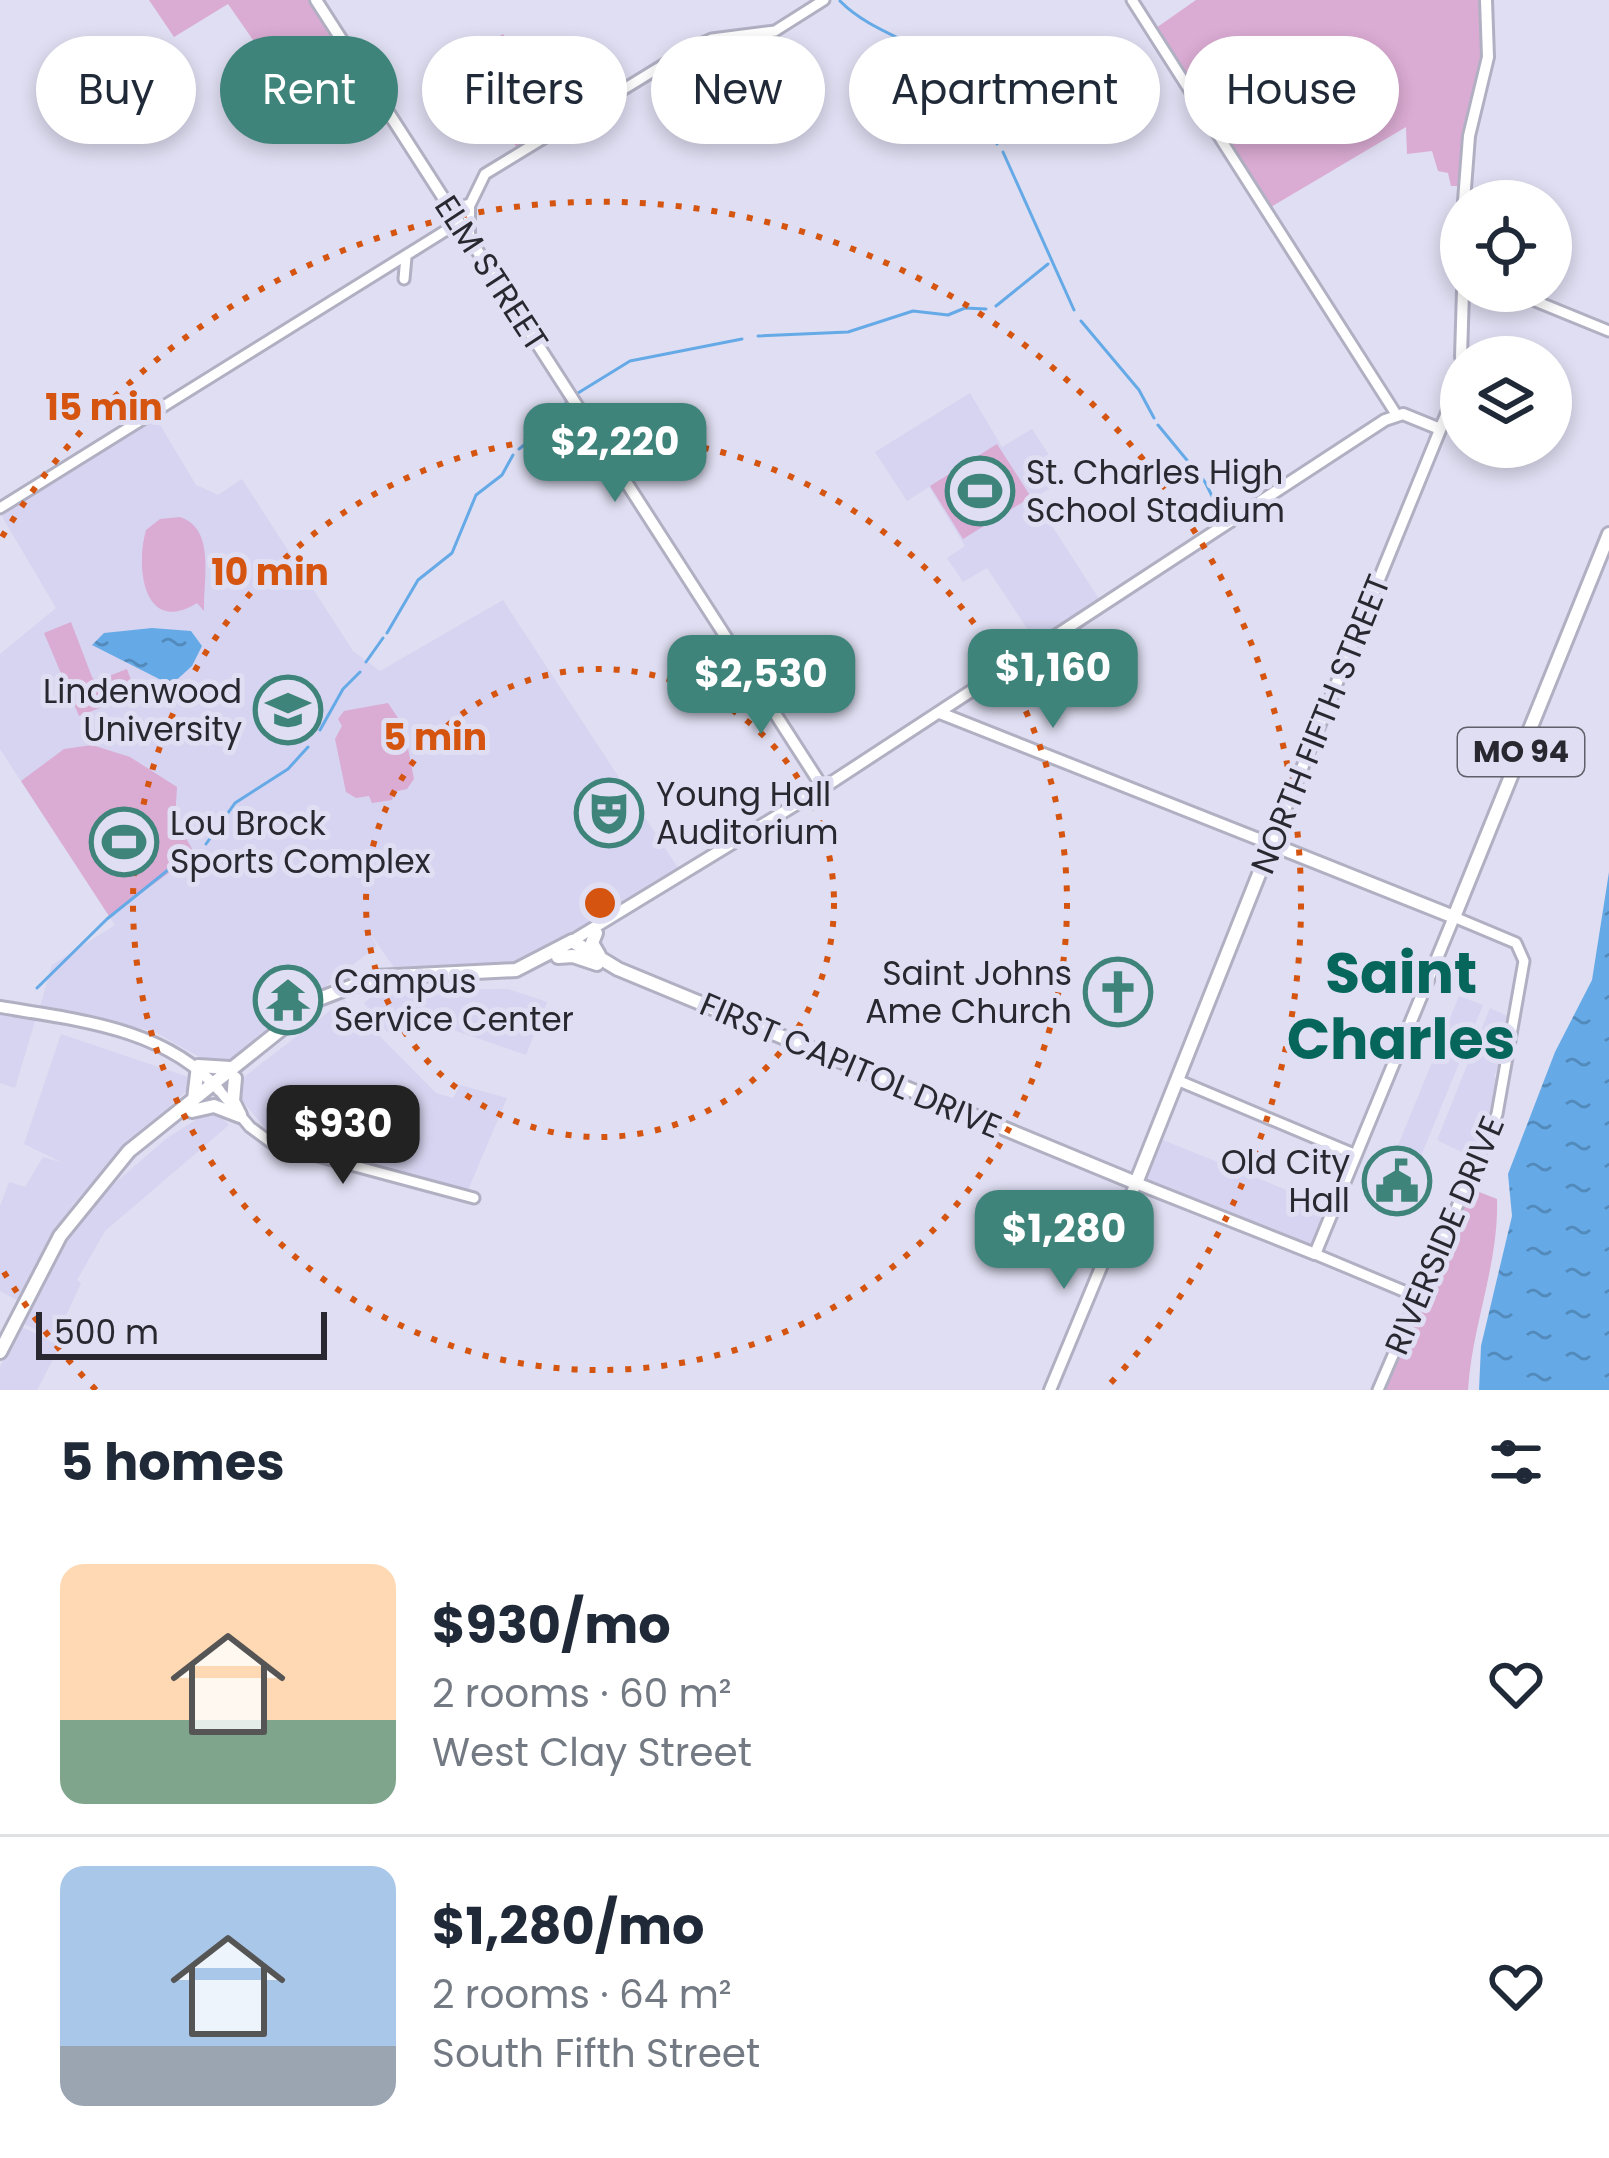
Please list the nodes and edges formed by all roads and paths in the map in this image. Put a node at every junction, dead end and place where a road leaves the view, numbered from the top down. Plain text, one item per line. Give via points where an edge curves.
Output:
1 (316, 0) edge
2 (824, 0) edge
3 (1132, 0) edge
4 (1487, 0) edge
5 (1467, 180) edge
6 (470, 205) junction
7 (450, 209) junction
8 (461, 232) junction
9 (406, 257) junction
10 (404, 279) dead end
11 (1562, 312) edge
12 (1609, 331) edge
13 (1396, 414) junction
14 (1440, 429) joint
15 (0, 508) edge
16 (1609, 534) edge
17 (940, 712) junction
18 (817, 792) junction
19 (1271, 844) junction
20 (625, 912) junction
21 (1454, 917) junction
22 (596, 933) junction
23 (575, 945) junction
24 (558, 957) junction
25 (614, 967) junction
26 (0, 1006) edge
27 (247, 1059) junction
28 (198, 1066) junction
29 (235, 1078) junction
30 (1177, 1080) junction
31 (217, 1087) junction
32 (193, 1105) junction
33 (240, 1116) junction
34 (1356, 1155) junction
35 (1136, 1183) junction
36 (474, 1198) dead end
37 (1315, 1254) junction
38 (1418, 1297) junction
39 (0, 1352) edge
40 (1050, 1390) edge
41 (1378, 1390) edge

1 - 7 main road, ELM STREET
2 - 6 street via 775,32 686,50 485,174
3 - 13 street
4 - 5 main road via 1488,57
6 - 7 main road
6 - 8 main road
6 - 8 street
7 - 8 main road
8 - 9 street
8 - 18 main road, ELM STREET via 813,774
9 - 10 street
9 - 15 street
11 - 12 street
13 - 14 main road
13 - 17 main road
14 - 19 main road, NORTH FIFTH STREET
16 - 21 main road, MO 94
17 - 18 main road
17 - 19 main road
18 - 20 main road
19 - 21 main road
19 - 30 main road, NORTH FIFTH STREET
20 - 22 main road
20 - 23 main road
21 - 34 main road
21 - 38 street, RIVERSIDE DRIVE via 1513,941 1525,961 1499,1106
22 - 23 main road
22 - 25 main road via 594,952
23 - 24 main road
23 - 25 main road, FIRST CAPITOL DRIVE
23 - 27 main road via 516,970 348,984
24 - 25 main road
24 - 29 main road via 499,980 398,981 348,991
25 - 35 main road, FIRST CAPITOL DRIVE
26 - 28 main road via 149,1039
27 - 28 main road via 217,1072
27 - 31 main road
28 - 31 main road
28 - 32 main road
29 - 31 main road
29 - 33 main road
30 - 34 street
30 - 35 main road, NORTH FIFTH STREET
31 - 32 main road
31 - 33 street
32 - 33 main road
32 - 39 main road via 124,1160 66,1227
33 - 36 street via 287,1149
34 - 37 main road
35 - 37 main road, FIRST CAPITOL DRIVE
35 - 40 main road
37 - 38 street, FIRST CAPITOL DRIVE
38 - 41 street, RIVERSIDE DRIVE

